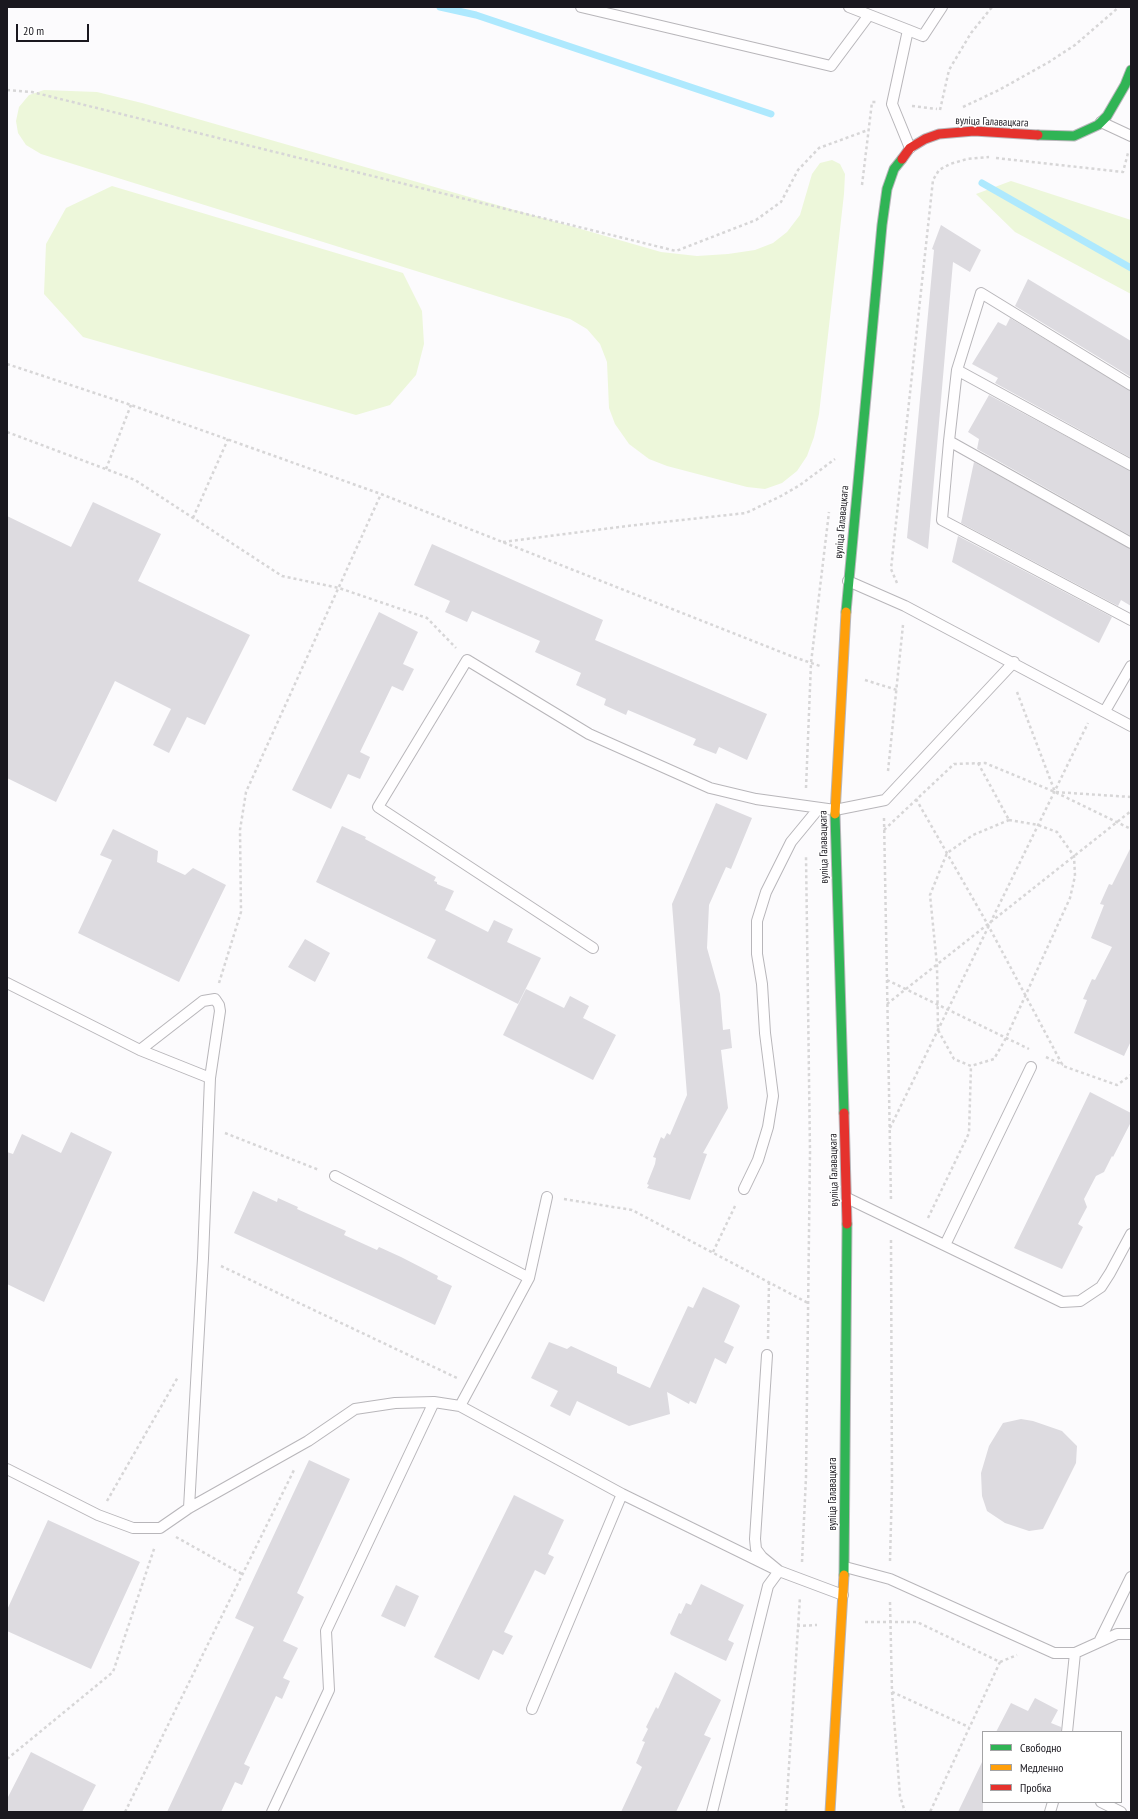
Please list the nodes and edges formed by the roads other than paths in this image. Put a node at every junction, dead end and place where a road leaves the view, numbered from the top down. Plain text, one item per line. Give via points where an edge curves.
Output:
1 (581, 7) edge
2 (849, 7) edge
3 (942, 7) edge
4 (869, 15) junction
5 (908, 30) junction
6 (1131, 70) edge
7 (1101, 122) junction
8 (1131, 136) edge
9 (910, 148) junction
10 (957, 370) junction
11 (1131, 385) edge
12 (949, 442) junction
13 (1131, 465) edge
14 (1131, 543) edge
15 (848, 581) junction
16 (1131, 620) edge
17 (1014, 662) junction
18 (1131, 666) edge
19 (1100, 709) junction
20 (1131, 726) edge
21 (819, 808) junction
22 (835, 810) junction
23 (593, 948) dead end
24 (7, 984) edge
25 (140, 1050) junction
26 (1030, 1068) dead end
27 (210, 1078) junction
28 (334, 1176) road end
29 (744, 1189) road end
30 (547, 1196) road end
31 (847, 1198) junction
32 (1131, 1234) edge
33 (945, 1245) junction
34 (529, 1278) junction
35 (767, 1355) road end
36 (434, 1402) junction
37 (460, 1406) junction
38 (7, 1469) edge
39 (622, 1494) junction
40 (189, 1508) junction
41 (845, 1566) junction
42 (779, 1571) junction
43 (1131, 1577) edge
44 (843, 1595) junction
45 (1131, 1634) edge
46 (1100, 1640) junction
47 (1075, 1653) junction
48 (532, 1708) dead end
49 (1068, 1731) edge
50 (1103, 1803) edge
51 (272, 1812) edge
52 (712, 1812) edge
53 (830, 1812) edge
54 (1121, 1812) edge

1 - 4 lane via 831,66
2 - 4 lane
3 - 5 lane via 923,36
4 - 5 lane
5 - 9 lane via 892,104
6 - 7 street, вуліца Галавацкага via 1116,102
7 - 8 lane
7 - 9 street, вуліца Галавацкага via 1085,132 1062,137 974,131 951,132 932,137
9 - 15 street, вуліца Галавацкага via 894,169 887,189
10 - 11 lane via 981,293
10 - 12 lane
10 - 13 lane
12 - 14 lane
12 - 16 lane via 942,520
15 - 17 lane via 905,606
15 - 22 street, вуліца Галавацкага
17 - 19 lane
17 - 22 lane via 885,800
18 - 19 lane
19 - 20 lane
21 - 22 lane
21 - 23 lane via 756,799 710,788 589,734 467,660 378,807
21 - 29 lane via 791,842 766,892 757,921 757,954 773,1096 768,1127 758,1160
22 - 31 street, вуліца Галавацкага
24 - 25 lane
25 - 27 lane
25 - 27 lane via 203,1001 215,999 220,1011
26 - 33 lane
27 - 40 lane
28 - 34 lane
30 - 34 lane
31 - 33 lane
31 - 41 street, вуліца Галавацкага
32 - 33 lane via 1101,1287 1080,1301 1072,1302 1062,1302 1053,1298
34 - 37 lane
35 - 42 lane via 755,1539 756,1548 762,1557
36 - 37 lane
36 - 40 lane via 395,1403 355,1410 308,1441
36 - 51 lane via 326,1631 329,1690
37 - 39 lane
38 - 40 lane via 98,1515 133,1528 160,1528
39 - 42 lane
39 - 48 lane
41 - 44 street, вуліца Галавацкага
41 - 47 lane via 890,1579 1054,1654
42 - 44 lane
42 - 52 lane via 768,1586
43 - 46 lane
44 - 53 street, вуліца Галавацкага
45 - 46 lane via 1117,1634
46 - 47 lane
47 - 49 lane
50 - 54 lane

